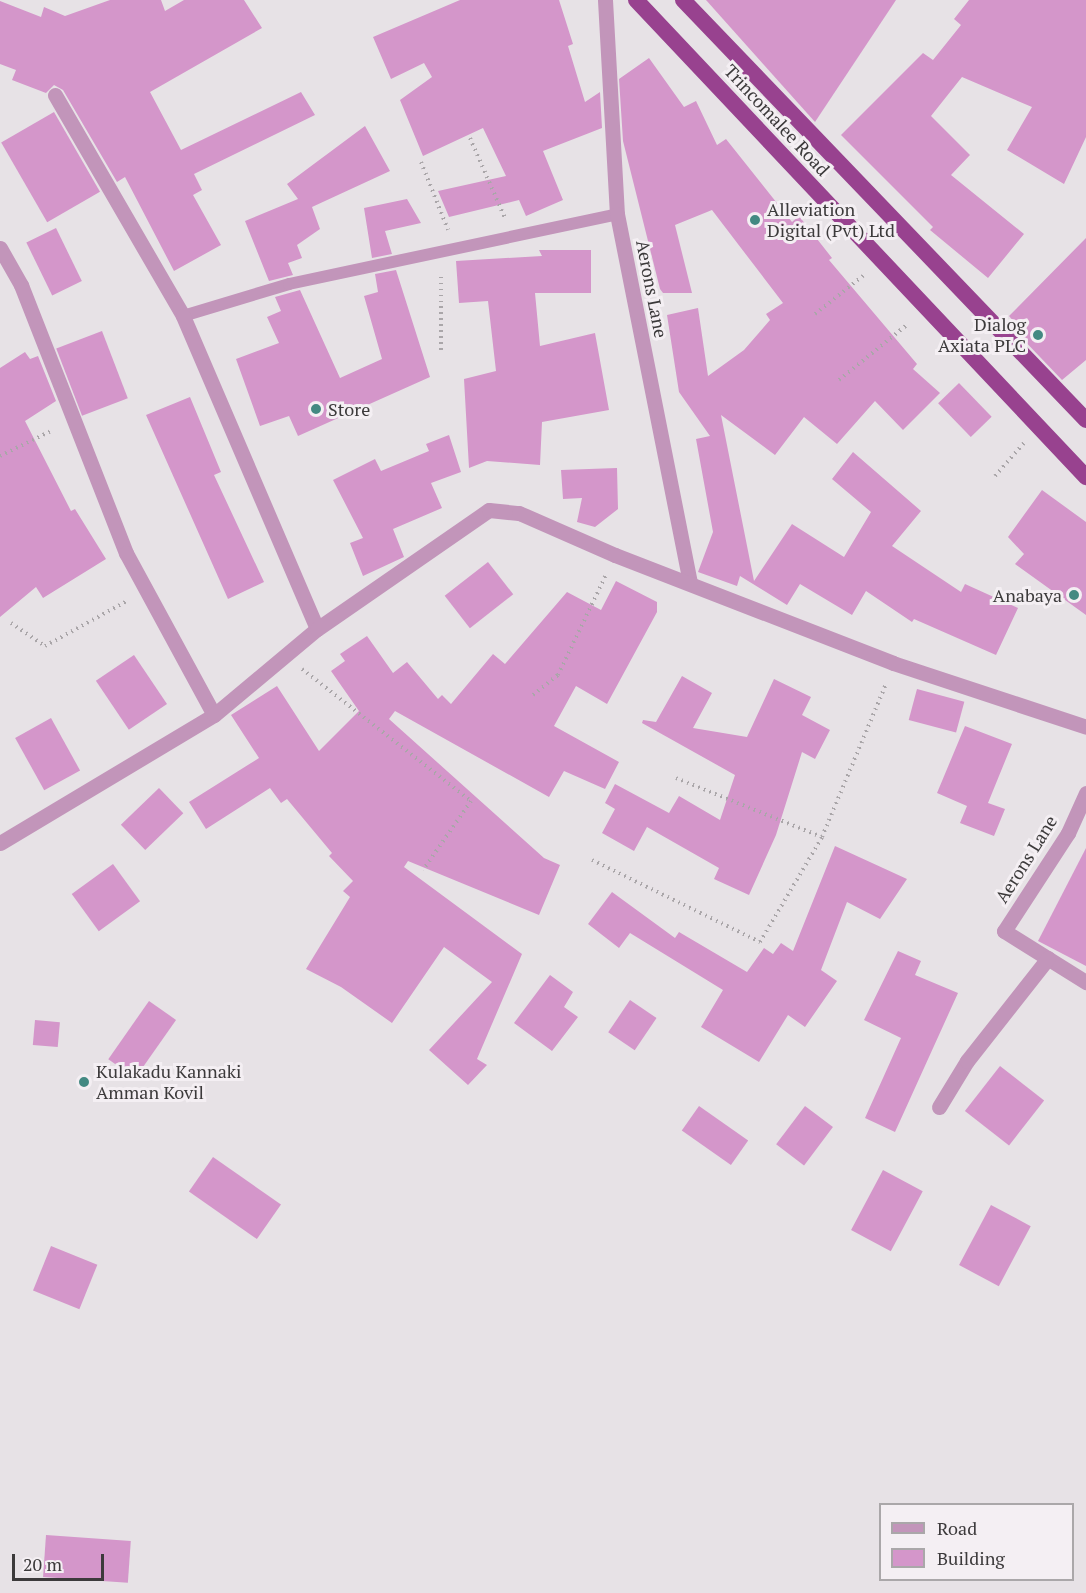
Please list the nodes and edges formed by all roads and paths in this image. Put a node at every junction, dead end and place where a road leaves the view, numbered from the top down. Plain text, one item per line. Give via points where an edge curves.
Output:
1 (605, 0) edge
2 (636, 0) edge
3 (683, 0) edge
4 (55, 95) dead end
5 (470, 138) dead end
6 (421, 162) dead end
7 (617, 214) junction
8 (513, 235) junction
9 (0, 248) edge
10 (454, 248) junction
11 (441, 250) junction
12 (882, 261) junction
13 (925, 310) junction
14 (815, 314) dead end
15 (183, 316) junction
16 (441, 350) dead end
17 (839, 380) dead end
18 (74, 419) junction
19 (1086, 420) edge
20 (1037, 427) junction
21 (0, 456) edge
22 (995, 476) dead end
23 (1086, 477) edge
24 (615, 555) junction
25 (690, 581) junction
26 (145, 592) junction
27 (11, 623) dead end
28 (317, 629) junction
29 (287, 657) junction
30 (893, 663) junction
31 (533, 695) dead end
32 (214, 716) junction
33 (1086, 727) edge
34 (676, 778) dead end
35 (1086, 793) edge
36 (822, 837) junction
37 (0, 843) edge
38 (592, 860) dead end
39 (423, 870) dead end
40 (1048, 958) junction
41 (1086, 982) edge
42 (939, 1107) dead end

1 - 7 street, Aerons Lane
2 - 12 highway, Trincomalee Road
3 - 19 highway, Trincomalee Road
4 - 15 street
5 - 8 path
6 - 10 path
7 - 8 lane
7 - 25 street, Aerons Lane
8 - 10 lane
9 - 18 street via 21,285
10 - 11 lane
11 - 15 lane via 289,284
11 - 16 path
12 - 13 highway, Trincomalee Road
12 - 14 path
13 - 17 path
13 - 20 highway, Trincomalee Road
15 - 28 street
18 - 21 path
18 - 26 street
20 - 22 path
20 - 23 highway, Trincomalee Road
24 - 25 street
24 - 28 street via 519,513 489,510
24 - 31 path via 558,675
25 - 30 street
26 - 27 path via 45,646
26 - 32 street
28 - 29 street
29 - 32 street
29 - 39 path via 471,801
30 - 33 street
30 - 36 path
32 - 37 street
34 - 36 path
35 - 40 street, Aerons Lane via 1068,833 1004,931
36 - 38 path via 760,942
40 - 41 street, Aerons Lane
40 - 42 street via 967,1061

